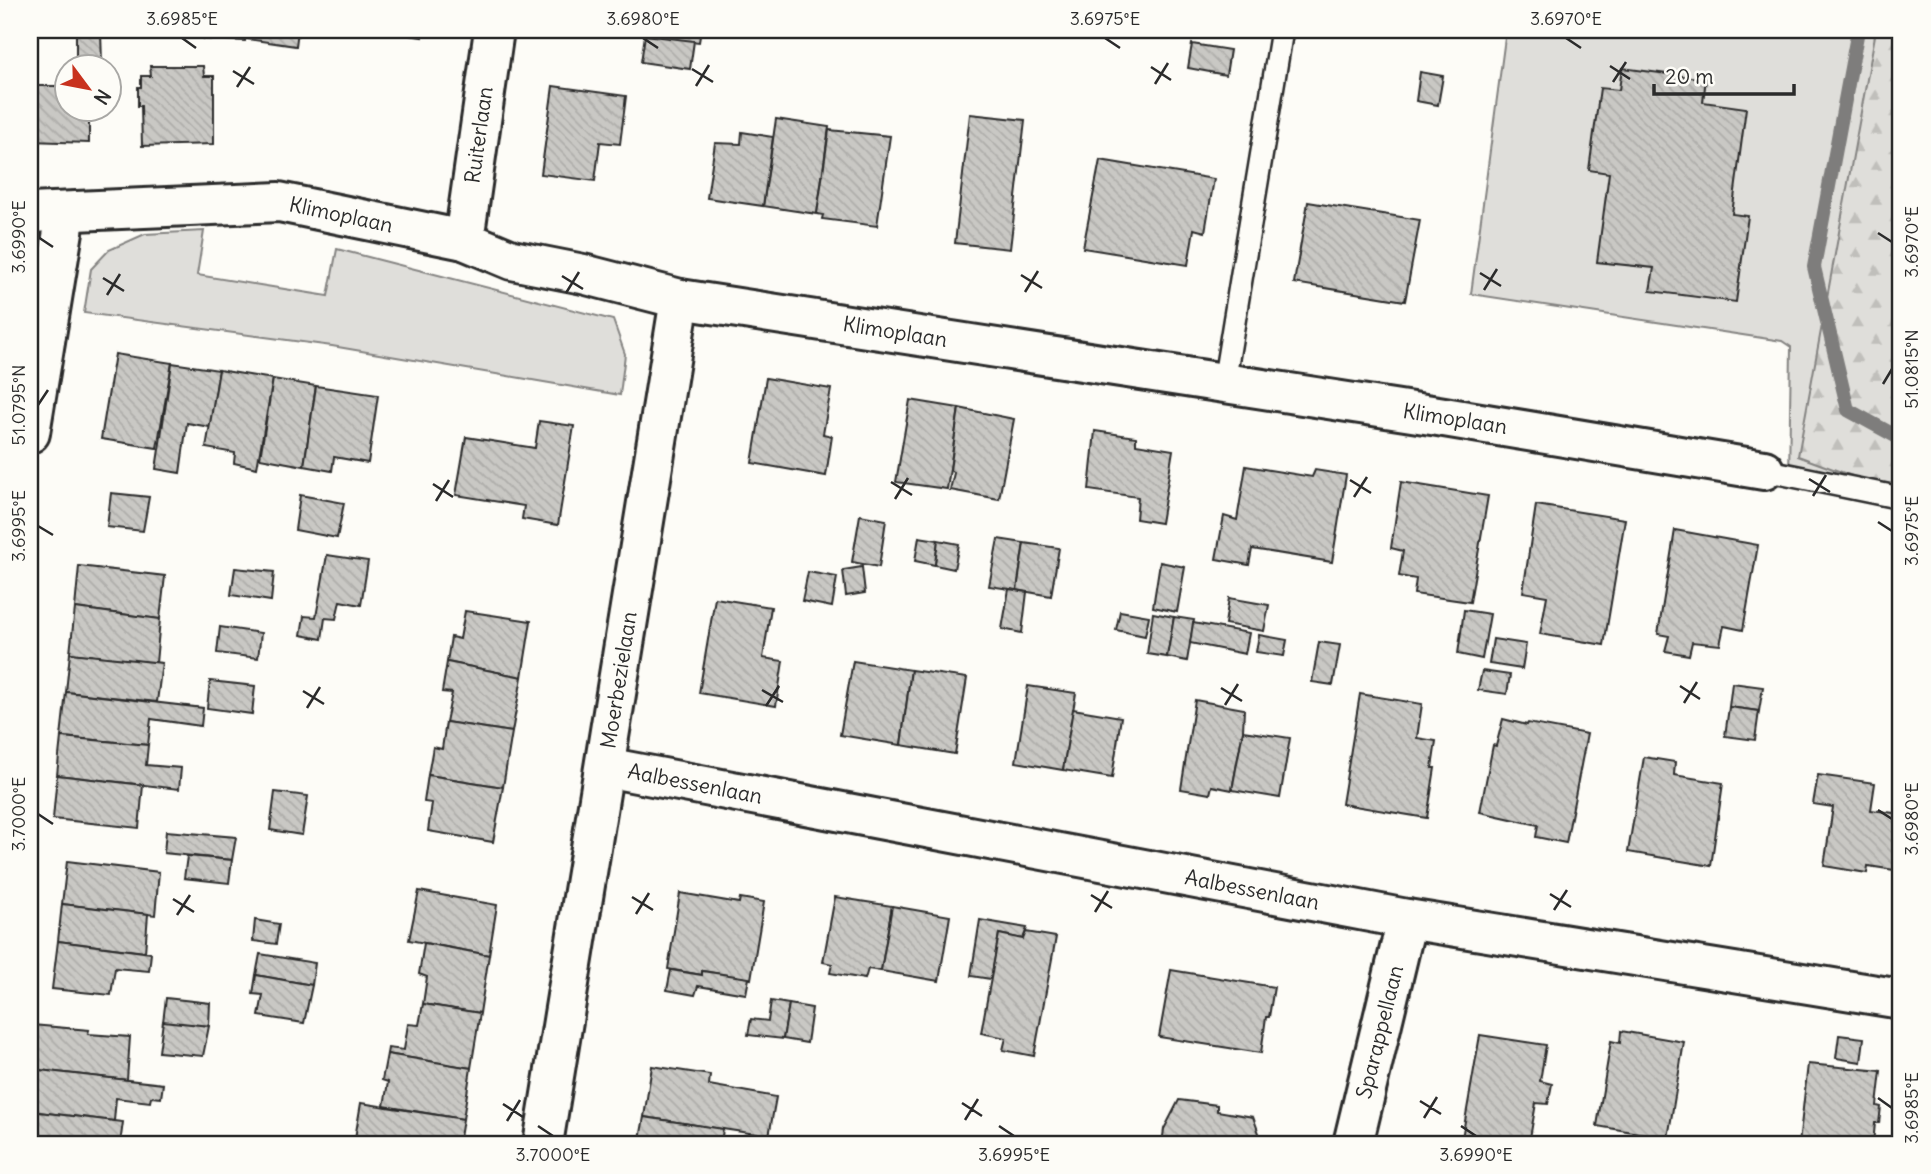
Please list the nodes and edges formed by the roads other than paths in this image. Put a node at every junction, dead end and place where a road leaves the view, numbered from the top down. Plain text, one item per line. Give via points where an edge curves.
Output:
1 (494, 30) edge
2 (1282, 30) edge
3 (48, 213) edge
4 (464, 240) junction
5 (680, 299) junction
6 (1223, 383) junction
7 (30, 433) edge
8 (1764, 470) joint
9 (1901, 498) edge
10 (605, 766) junction
11 (1407, 919) junction
12 (1901, 999) edge
13 (543, 1144) edge
14 (1353, 1144) edge

1 - 4 street, Ruiterlaan
2 - 6 lane
3 - 4 street, Klimoplaan via 279,202
3 - 7 street
4 - 5 street, Klimoplaan via 512,260
5 - 6 street, Klimoplaan
5 - 10 street, Moerbezielaan
6 - 8 street, Klimoplaan
8 - 9 lane
10 - 11 street, Aalbessenlaan
10 - 13 street, Moerbezielaan
11 - 12 street, Aalbessenlaan
11 - 14 street, Sparappellaan

